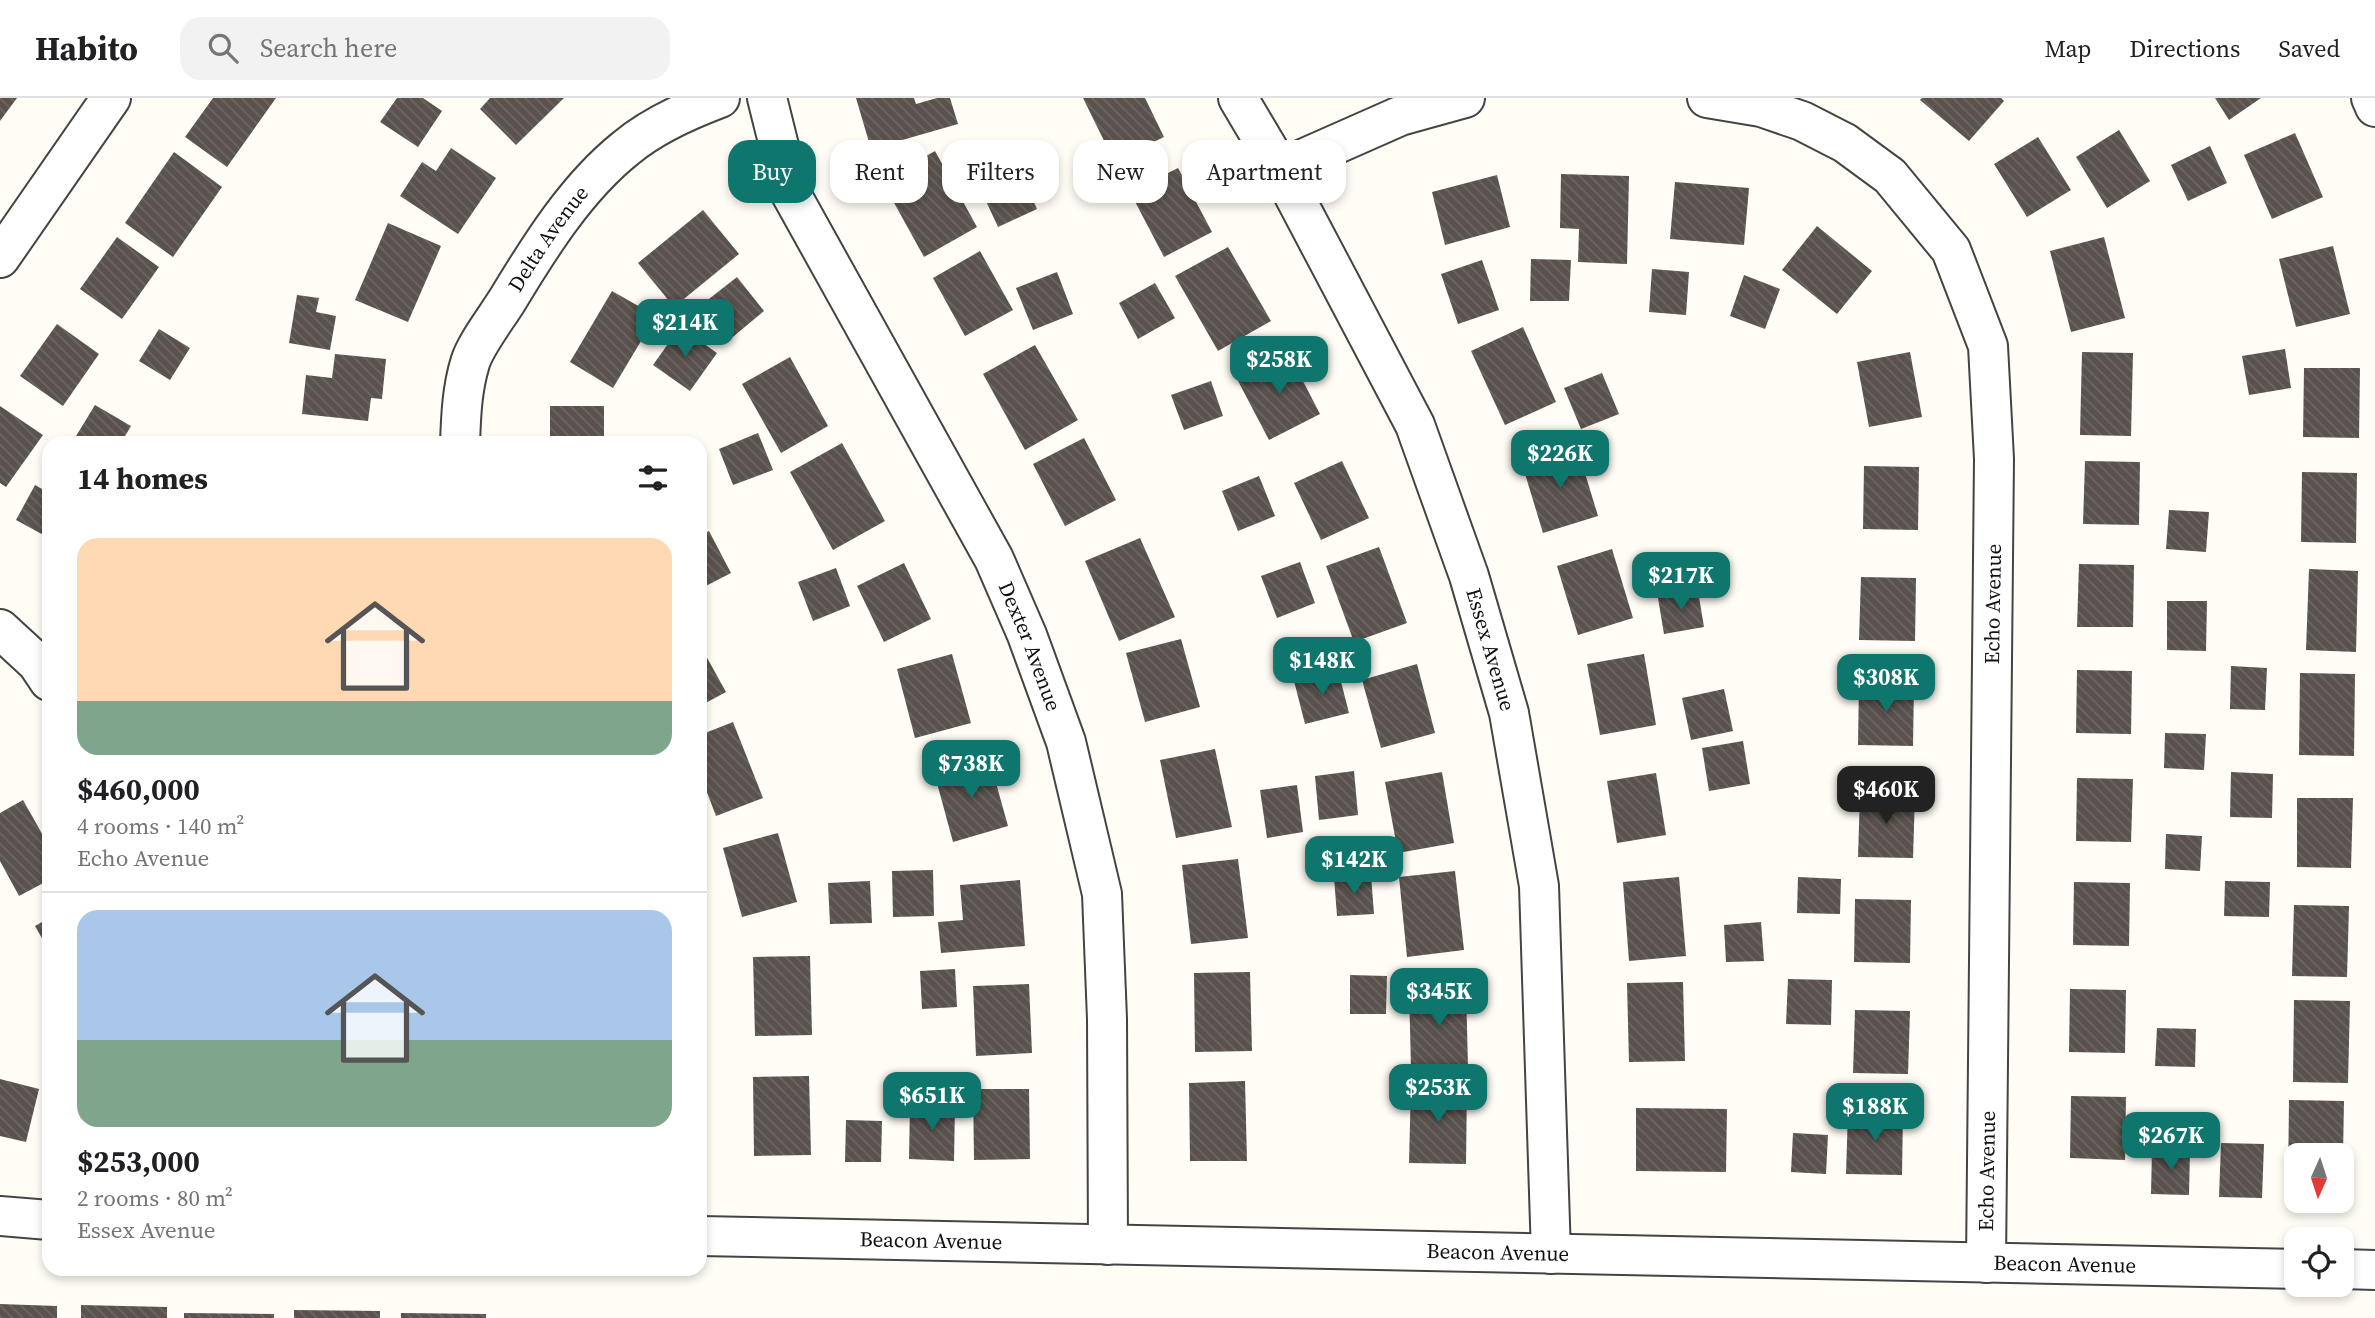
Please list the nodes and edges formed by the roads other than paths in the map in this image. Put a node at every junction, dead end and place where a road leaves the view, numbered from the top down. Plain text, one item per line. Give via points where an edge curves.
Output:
1 (111, 98) edge
2 (720, 98) edge
3 (767, 98) edge
4 (1238, 98) edge
5 (1465, 98) edge
6 (1707, 98) edge
7 (2371, 98) edge
8 (2375, 107) edge
9 (1263, 140) edge
10 (1346, 140) edge
11 (1298, 203) edge
12 (0, 258) edge
13 (460, 436) edge
14 (0, 629) edge
15 (42, 670) edge
16 (0, 1216) edge
17 (42, 1219) edge
18 (707, 1236) edge
19 (1108, 1245) junction
20 (1551, 1254) junction
21 (1986, 1263) junction
22 (2284, 1269) edge
23 (2354, 1269) edge
24 (2375, 1270) edge

1 - 12 street
2 - 13 street, Delta Avenue via 627,146 598,173 561,220 470,361
3 - 19 street, Dexter Avenue via 791,194 994,558 1066,742 1102,894
4 - 9 street, Essex Avenue
5 - 10 street via 1400,116
6 - 21 street, Echo Avenue via 1762,107 1802,121 1845,143 1890,176 1951,250 1989,346 1994,459
7 - 8 street
11 - 20 street, Essex Avenue via 1415,425 1469,576 1509,713 1539,886
14 - 15 street
16 - 17 street
18 - 19 street, Beacon Avenue
19 - 20 street, Beacon Avenue
20 - 21 street, Beacon Avenue
21 - 22 street, Beacon Avenue
23 - 24 street

